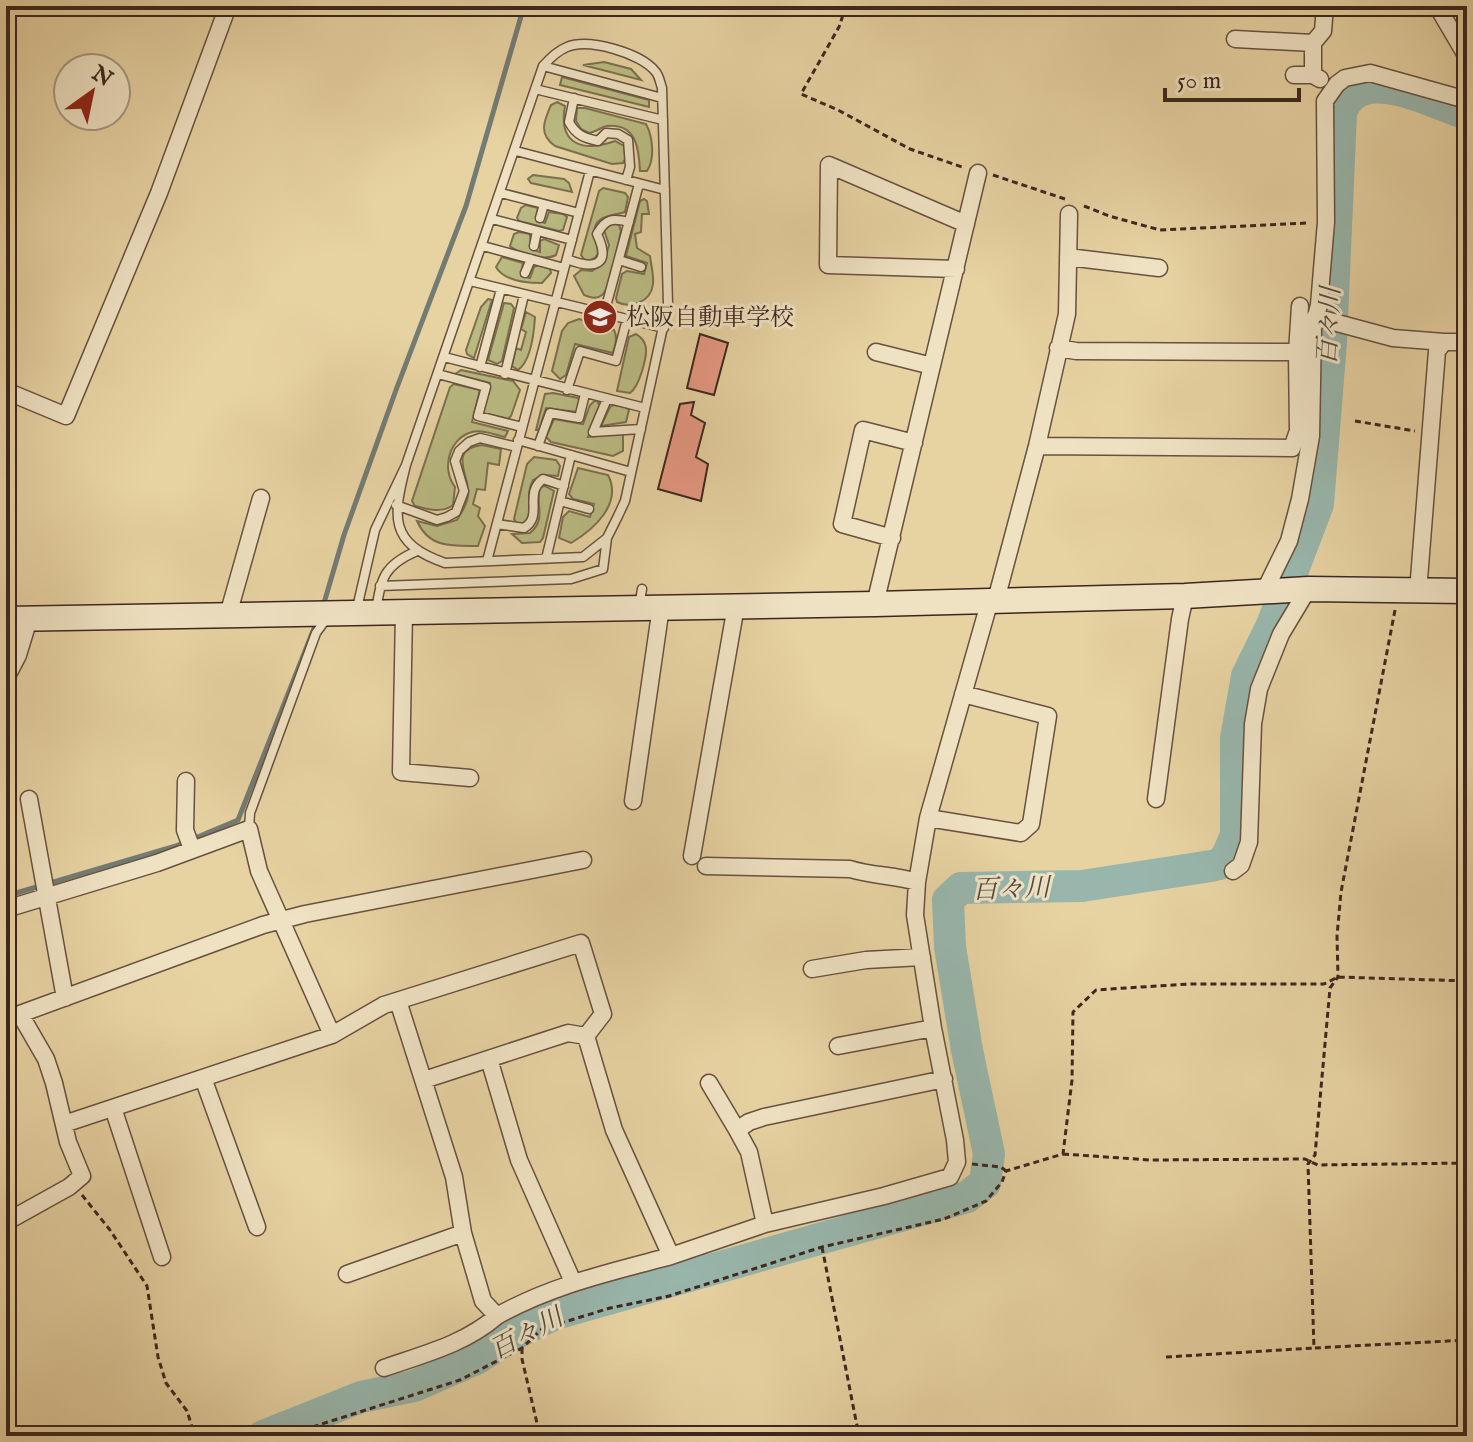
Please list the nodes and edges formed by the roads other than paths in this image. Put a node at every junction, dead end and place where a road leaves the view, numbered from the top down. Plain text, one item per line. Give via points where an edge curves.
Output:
1 (228, 6) edge
2 (1325, 6) edge
3 (1437, 6) edge
4 (1235, 39) dead end
5 (1313, 43) junction
6 (1467, 57) edge
7 (543, 66) junction
8 (1294, 75) dead end
9 (1313, 75) junction
10 (1337, 84) junction
11 (535, 89) junction
12 (574, 98) junction
13 (662, 98) junction
14 (1466, 99) edge
15 (663, 120) junction
16 (516, 151) junction
17 (590, 171) junction
18 (978, 173) road end
19 (626, 180) junction
20 (639, 184) junction
21 (665, 190) junction
22 (501, 193) junction
23 (544, 204) junction
24 (1073, 206) road end
25 (579, 213) junction
26 (540, 218) dead end
27 (492, 219) junction
28 (629, 222) junction
29 (966, 224) junction
30 (537, 231) junction
31 (572, 240) junction
32 (483, 246) junction
33 (534, 246) dead end
34 (1068, 257) junction
35 (531, 259) junction
36 (619, 260) junction
37 (565, 263) junction
38 (641, 267) dead end
39 (1159, 268) dead end
40 (956, 269) junction
41 (525, 273) dead end
42 (470, 281) junction
43 (501, 289) junction
44 (524, 295) junction
45 (555, 303) junction
46 (1300, 306) dead end
47 (604, 314) junction
48 (1318, 318) junction
49 (627, 319) junction
50 (664, 328) junction
51 (1444, 342) junction
52 (1467, 342) edge
53 (1058, 348) junction
54 (876, 352) dead end
55 (1297, 352) junction
56 (444, 357) junction
57 (932, 366) junction
58 (480, 367) junction
59 (438, 374) junction
60 (505, 374) junction
61 (535, 382) junction
62 (567, 390) junction
63 (6, 391) edge
64 (585, 394) junction
65 (607, 399) junction
66 (645, 408) junction
67 (522, 427) junction
68 (641, 429) junction
69 (518, 443) junction
70 (914, 443) junction
71 (538, 446) junction
72 (1037, 446) junction
73 (1300, 449) junction
74 (571, 455) junction
75 (406, 465) junction
76 (631, 472) junction
77 (564, 486) junction
78 (261, 498) dead end
79 (560, 501) junction
80 (396, 505) junction
81 (589, 509) dead end
82 (497, 524) junction
83 (607, 538) junction
84 (892, 538) junction
85 (417, 551) junction
86 (546, 559) junction
87 (487, 561) junction
88 (380, 586) junction
89 (1308, 589) junction
90 (1404, 590) junction
91 (1467, 591) edge
92 (1267, 592) junction
93 (1185, 596) junction
94 (993, 600) junction
95 (647, 601) junction
96 (875, 604) junction
97 (736, 606) junction
98 (404, 612) junction
99 (329, 613) junction
100 (366, 613) junction
101 (228, 615) junction
102 (18, 619) edge
103 (6, 678) edge
104 (963, 694) junction
105 (470, 778) dead end
106 (186, 781) dead end
107 (29, 799) dead end
108 (1156, 799) dead end
109 (633, 801) dead end
110 (928, 818) junction
111 (249, 829) junction
112 (189, 842) junction
113 (583, 860) dead end
114 (1233, 871) dead end
115 (917, 882) junction
116 (44, 889) junction
117 (7, 908) edge
118 (281, 921) junction
119 (922, 957) junction
120 (812, 969) dead end
121 (65, 998) junction
122 (398, 1001) junction
123 (933, 1028) junction
124 (332, 1035) junction
125 (586, 1036) junction
126 (838, 1046) dead end
127 (489, 1059) junction
128 (203, 1078) junction
129 (944, 1079) junction
130 (424, 1080) junction
131 (709, 1083) dead end
132 (113, 1108) junction
133 (64, 1124) junction
134 (737, 1130) junction
135 (6, 1221) edge
136 (765, 1224) junction
137 (257, 1227) dead end
138 (463, 1233) junction
139 (671, 1256) junction
140 (162, 1257) dead end
141 (347, 1274) dead end
142 (573, 1282) junction
143 (497, 1316) junction
144 (384, 1368) dead end

1 - 63 street via 159,193 66,416
2 - 5 street via 1323,31
3 - 6 street
4 - 5 street
5 - 9 street
7 - 11 lane
7 - 13 lane
7 - 13 lane via 569,46 587,44 631,54 657,73
8 - 9 street
9 - 10 street
10 - 14 street via 1370,73
10 - 48 street via 1324,113 1326,222
11 - 12 lane
11 - 16 lane
12 - 15 lane
12 - 19 lane via 569,122 574,132 598,141 606,133 628,140
13 - 15 lane
15 - 21 lane
16 - 17 lane
16 - 22 lane
17 - 19 lane
17 - 25 lane
18 - 29 street
19 - 20 lane
20 - 21 lane
20 - 28 lane
21 - 50 lane
22 - 23 lane
22 - 27 lane
23 - 25 lane
23 - 26 lane
24 - 34 street
25 - 31 lane
27 - 30 lane
27 - 32 lane
28 - 36 lane
28 - 37 lane via 615,218 601,227 597,234 604,256 598,263
29 - 40 street
29 - 40 street via 829,165 828,265
30 - 31 lane
30 - 33 lane
31 - 37 lane
32 - 35 lane
32 - 42 lane
34 - 39 street
34 - 53 street via 1067,314
35 - 37 lane
35 - 41 lane
36 - 38 lane
36 - 47 lane
37 - 45 lane
40 - 57 street
42 - 43 lane
42 - 56 lane
43 - 44 lane
43 - 58 lane
44 - 45 lane
44 - 60 lane
45 - 47 lane
45 - 61 lane
46 - 55 street
47 - 49 lane
48 - 51 street via 1393,338
48 - 73 street
49 - 50 lane
49 - 62 lane via 616,361 580,351
50 - 66 lane
51 - 52 street
51 - 90 street via 1437,351 1419,579
53 - 55 street
53 - 72 street
54 - 57 street
55 - 73 street
56 - 58 lane
56 - 59 lane
57 - 70 street
58 - 60 lane
59 - 67 lane via 486,387 478,416
59 - 75 lane
60 - 61 lane
61 - 62 lane
61 - 67 lane
62 - 64 lane
64 - 65 lane
64 - 71 lane via 579,418 550,413
65 - 66 lane
65 - 68 lane via 593,432
66 - 68 lane
67 - 69 lane
68 - 76 lane
69 - 71 lane
69 - 80 lane via 480,438 459,451 455,461 464,491 456,512 447,517 437,520
69 - 82 lane
70 - 84 street
70 - 84 street via 863,430 842,524
71 - 74 lane
72 - 73 street
72 - 94 street
73 - 92 street via 1300,499
74 - 76 lane
74 - 77 lane
75 - 80 lane
75 - 100 lane via 375,530
76 - 83 lane via 625,501
77 - 79 lane
77 - 82 lane via 543,479 535,485 532,524
78 - 101 street
79 - 81 lane
79 - 86 lane
80 - 85 lane via 407,542
82 - 87 lane
83 - 86 lane via 583,557
83 - 88 lane via 603,569 571,579
84 - 96 street
85 - 87 lane via 445,563
85 - 88 lane via 397,559
86 - 87 lane
88 - 100 lane
89 - 90 street
89 - 92 street
89 - 114 street via 1281,634 1259,689 1249,842 1241,865
90 - 91 street
92 - 93 street
93 - 94 street
93 - 108 street
94 - 96 street
94 - 104 street
95 - 97 street
95 - 98 street
95 - 109 street
96 - 97 street
97 - 115 street via 699,861 850,869
98 - 100 street
98 - 105 street via 401,772
99 - 100 street
99 - 101 street
99 - 111 lane via 316,633 250,813
101 - 102 street
102 - 103 street via 18,655
104 - 110 street
104 - 110 street via 1048,716 1031,824 1021,833
106 - 112 street
107 - 116 street
110 - 115 street
111 - 112 street
111 - 118 street via 259,871
112 - 116 street via 157,863
113 - 118 street
115 - 119 street via 915,915
116 - 117 street
116 - 121 street
118 - 121 street
118 - 124 street
119 - 120 street
119 - 123 street
121 - 133 street via 20,1014 46,1059
122 - 124 street
122 - 125 street via 581,943 603,1014
122 - 130 street
123 - 126 street
123 - 129 street
124 - 128 street
125 - 127 street via 568,1033
125 - 139 street via 614,1130
127 - 130 street
127 - 142 street via 519,1160
128 - 132 street
128 - 137 street
129 - 134 street via 764,1117
129 - 136 street via 957,1162 950,1177
130 - 138 street via 454,1177
131 - 134 street
132 - 133 street
132 - 140 street
133 - 135 street via 82,1176
134 - 136 street via 749,1152
136 - 139 street
138 - 141 street
138 - 143 street via 483,1301
139 - 142 street
142 - 143 street
143 - 144 street via 460,1341

